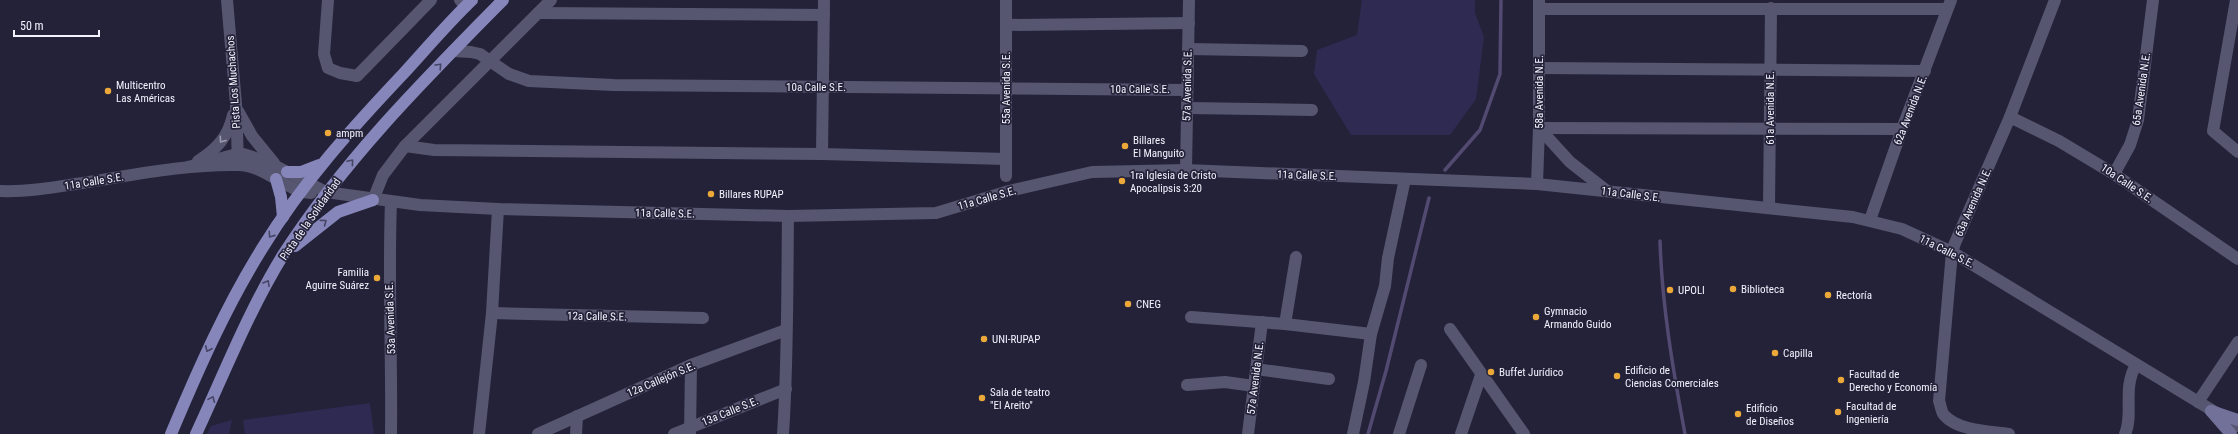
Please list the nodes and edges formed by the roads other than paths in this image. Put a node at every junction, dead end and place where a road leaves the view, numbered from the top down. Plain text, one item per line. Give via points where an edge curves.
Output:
1 (227, 0) edge
2 (328, 0) edge
3 (431, 0) edge
4 (504, 0) edge
5 (551, 0) edge
6 (824, 0) edge
7 (1006, 0) edge
8 (1189, 0) edge
9 (2055, 0) edge
10 (2153, 0) edge
11 (2236, 0) edge
12 (466, 2) edge
13 (1539, 4) edge
14 (1949, 4) edge
15 (1771, 8) junction
16 (538, 13) junction
17 (824, 15) junction
18 (2235, 20) edge
19 (1189, 23) junction
20 (1006, 25) junction
21 (1188, 49) junction
22 (453, 51) junction
23 (1302, 51) dead end
24 (489, 60) junction
25 (1539, 68) junction
26 (1770, 69) junction
27 (1925, 71) junction
28 (824, 87) junction
29 (1006, 88) junction
30 (1187, 90) junction
31 (236, 104) junction
32 (1187, 108) junction
33 (1312, 110) dead end
34 (2010, 117) junction
35 (1539, 128) junction
36 (1771, 129) junction
37 (1902, 130) junction
38 (405, 146) junction
39 (2238, 152) edge
40 (822, 154) junction
41 (1006, 159) junction
42 (237, 160) junction
43 (320, 164) junction
44 (188, 167) junction
45 (1186, 170) junction
46 (280, 173) junction
47 (2114, 174) junction
48 (1006, 176) dead end
49 (1405, 178) junction
50 (1537, 184) junction
51 (304, 187) junction
52 (0, 191) edge
53 (1607, 191) junction
54 (326, 192) junction
55 (373, 200) junction
56 (391, 202) junction
57 (1769, 208) junction
58 (498, 209) junction
59 (788, 216) junction
60 (283, 217) junction
61 (1870, 220) junction
62 (1952, 252) junction
63 (283, 256) junction
64 (1296, 257) dead end
65 (2238, 259) edge
66 (492, 313) junction
67 (1191, 317) dead end
68 (703, 318) dead end
69 (1262, 322) junction
70 (1285, 324) junction
71 (1450, 329) dead end
72 (786, 330) junction
73 (1370, 334) junction
74 (2238, 342) edge
75 (1421, 365) dead end
76 (2136, 365) junction
77 (691, 366) junction
78 (1256, 369) junction
79 (1481, 375) junction
80 (1329, 379) dead end
81 (1187, 384) dead end
82 (1254, 386) junction
83 (786, 389) junction
84 (2198, 402) junction
85 (2212, 411) junction
86 (576, 416) junction
87 (2238, 420) edge
88 (2238, 426) edge
89 (690, 430) edge
90 (171, 434) edge
91 (196, 434) edge
92 (391, 434) edge
93 (479, 434) edge
94 (538, 434) edge
95 (576, 434) edge
96 (674, 434) edge
97 (784, 434) edge
98 (1248, 434) edge
99 (1353, 434) edge
100 (1399, 434) edge
101 (1461, 434) edge
102 (1523, 434) edge
103 (2009, 434) edge
104 (2125, 434) edge
105 (2231, 434) edge

1 - 31 street, Pista Los Muchachos
2 - 3 street via 324,54 328,68 357,76
4 - 22 main road, Pista de la Solidaridad
5 - 16 street
6 - 17 street
7 - 20 street, 55a Avenida S.E.
8 - 19 street, 57a Avenida S.E.
9 - 34 street, 63a Avenida N.E.
10 - 47 street, 65a Avenida N.E. via 2138,120 2130,145
11 - 18 street
12 - 43 main road, Pista de la Solidaridad
13 - 15 street
13 - 25 street, 58a Avenida N.E.
14 - 15 street
14 - 27 street, 62a Avenida N.E.
15 - 26 street, 61a Avenida N.E.
16 - 17 street
16 - 24 street
17 - 28 street
18 - 39 street via 2213,130
19 - 20 street
19 - 21 street, 57a Avenida S.E.
20 - 29 street, 55a Avenida S.E.
21 - 23 street
21 - 30 street, 57a Avenida S.E.
22 - 24 street, 10a Calle S.E. via 471,52
54 -> 22 main road, Pista de la Solidaridad via 371,138
24 - 28 street, 10a Calle S.E. via 509,74 529,81 613,86
24 - 38 street
25 - 26 street
25 - 35 street, 58a Avenida N.E.
26 - 27 street
26 - 36 street, 61a Avenida N.E.
27 - 37 street, 62a Avenida N.E.
28 - 29 street, 10a Calle S.E.
28 - 40 street
29 - 30 street, 10a Calle S.E.
29 - 41 street, 55a Avenida S.E.
30 - 32 street, 57a Avenida S.E.
31 - 42 street, Pista Los Muchachos
31 -> 44 street via 231,126 221,143
31 - 46 street via 246,128
32 - 33 street
32 - 45 street, 57a Avenida S.E.
34 - 47 street, 10a Calle S.E.
34 - 62 street, 63a Avenida N.E.
35 - 36 street
35 - 50 street, 58a Avenida N.E.
35 - 53 street via 1570,162
36 - 37 street
36 - 57 street, 61a Avenida N.E.
37 - 61 street, 62a Avenida N.E.
38 - 40 street via 434,150
38 - 55 street via 383,175
40 - 41 street
41 - 48 street, 55a Avenida S.E.
42 - 44 street, 11a Calle S.E.
42 - 46 street, 11a Calle S.E. via 255,168
43 - 46 main road via 301,172
43 - 51 main road, Pista de la Solidaridad
44 - 52 street, 11a Calle S.E. via 38,190
45 - 49 street, 11a Calle S.E.
45 - 59 street, 11a Calle S.E. via 1092,172 1009,191 936,214
46 - 51 street, 11a Calle S.E.
46 - 60 main road
47 - 65 street, 10a Calle S.E.
49 - 50 street, 11a Calle S.E.
49 - 73 street via 1396,231 1388,258 1385,286
50 - 53 street, 11a Calle S.E.
51 - 54 street, 11a Calle S.E.
51 - 60 main road, Pista de la Solidaridad
53 - 57 street, 11a Calle S.E.
54 - 55 street, 11a Calle S.E.
54 - 63 main road, Pista de la Solidaridad
55 - 56 street, 11a Calle S.E.
63 -> 55 main road via 338,212
56 - 58 street, 11a Calle S.E.
56 - 92 street, 53a Avenida S.E. via 388,263 392,363
57 - 61 street, 11a Calle S.E.
58 - 59 street, 11a Calle S.E.
58 - 66 street
59 - 72 street
60 -> 90 main road, Pista de la Solidaridad via 232,299
61 - 62 street, 11a Calle S.E. via 1902,229
62 - 76 street, 11a Calle S.E.
62 - 103 street, 63a Avenida N.E. via 1939,401 1943,414 1953,423 1965,427
91 -> 63 main road, Pista de la Solidaridad via 251,311
64 - 70 street
66 - 68 street, 12a Calle S.E.
66 - 93 street
67 - 69 street
69 - 70 street
69 - 78 street, 57a Avenida N.E.
70 - 73 street
71 - 79 street
72 - 77 street, 12a Callejón S.E.
72 - 83 street
73 - 99 street via 1364,382
74 - 84 street
75 - 100 street
76 - 84 street, 11a Calle S.E.
76 - 104 street via 2129,384
77 - 86 street, 12a Callejón S.E.
77 - 89 street
78 - 80 street
78 - 82 street, 57a Avenida N.E.
79 - 101 street
79 - 102 street
81 - 82 street via 1225,382
82 - 98 street, 57a Avenida N.E.
83 - 89 street, 13a Calle S.E.
83 - 97 street
84 - 85 street, 11a Calle S.E.
85 - 87 main road
85 - 88 street, 11a Calle S.E.
85 - 105 main road
86 - 94 street, 12a Callejón S.E.
86 - 95 street
89 - 96 street, 13a Calle S.E.

